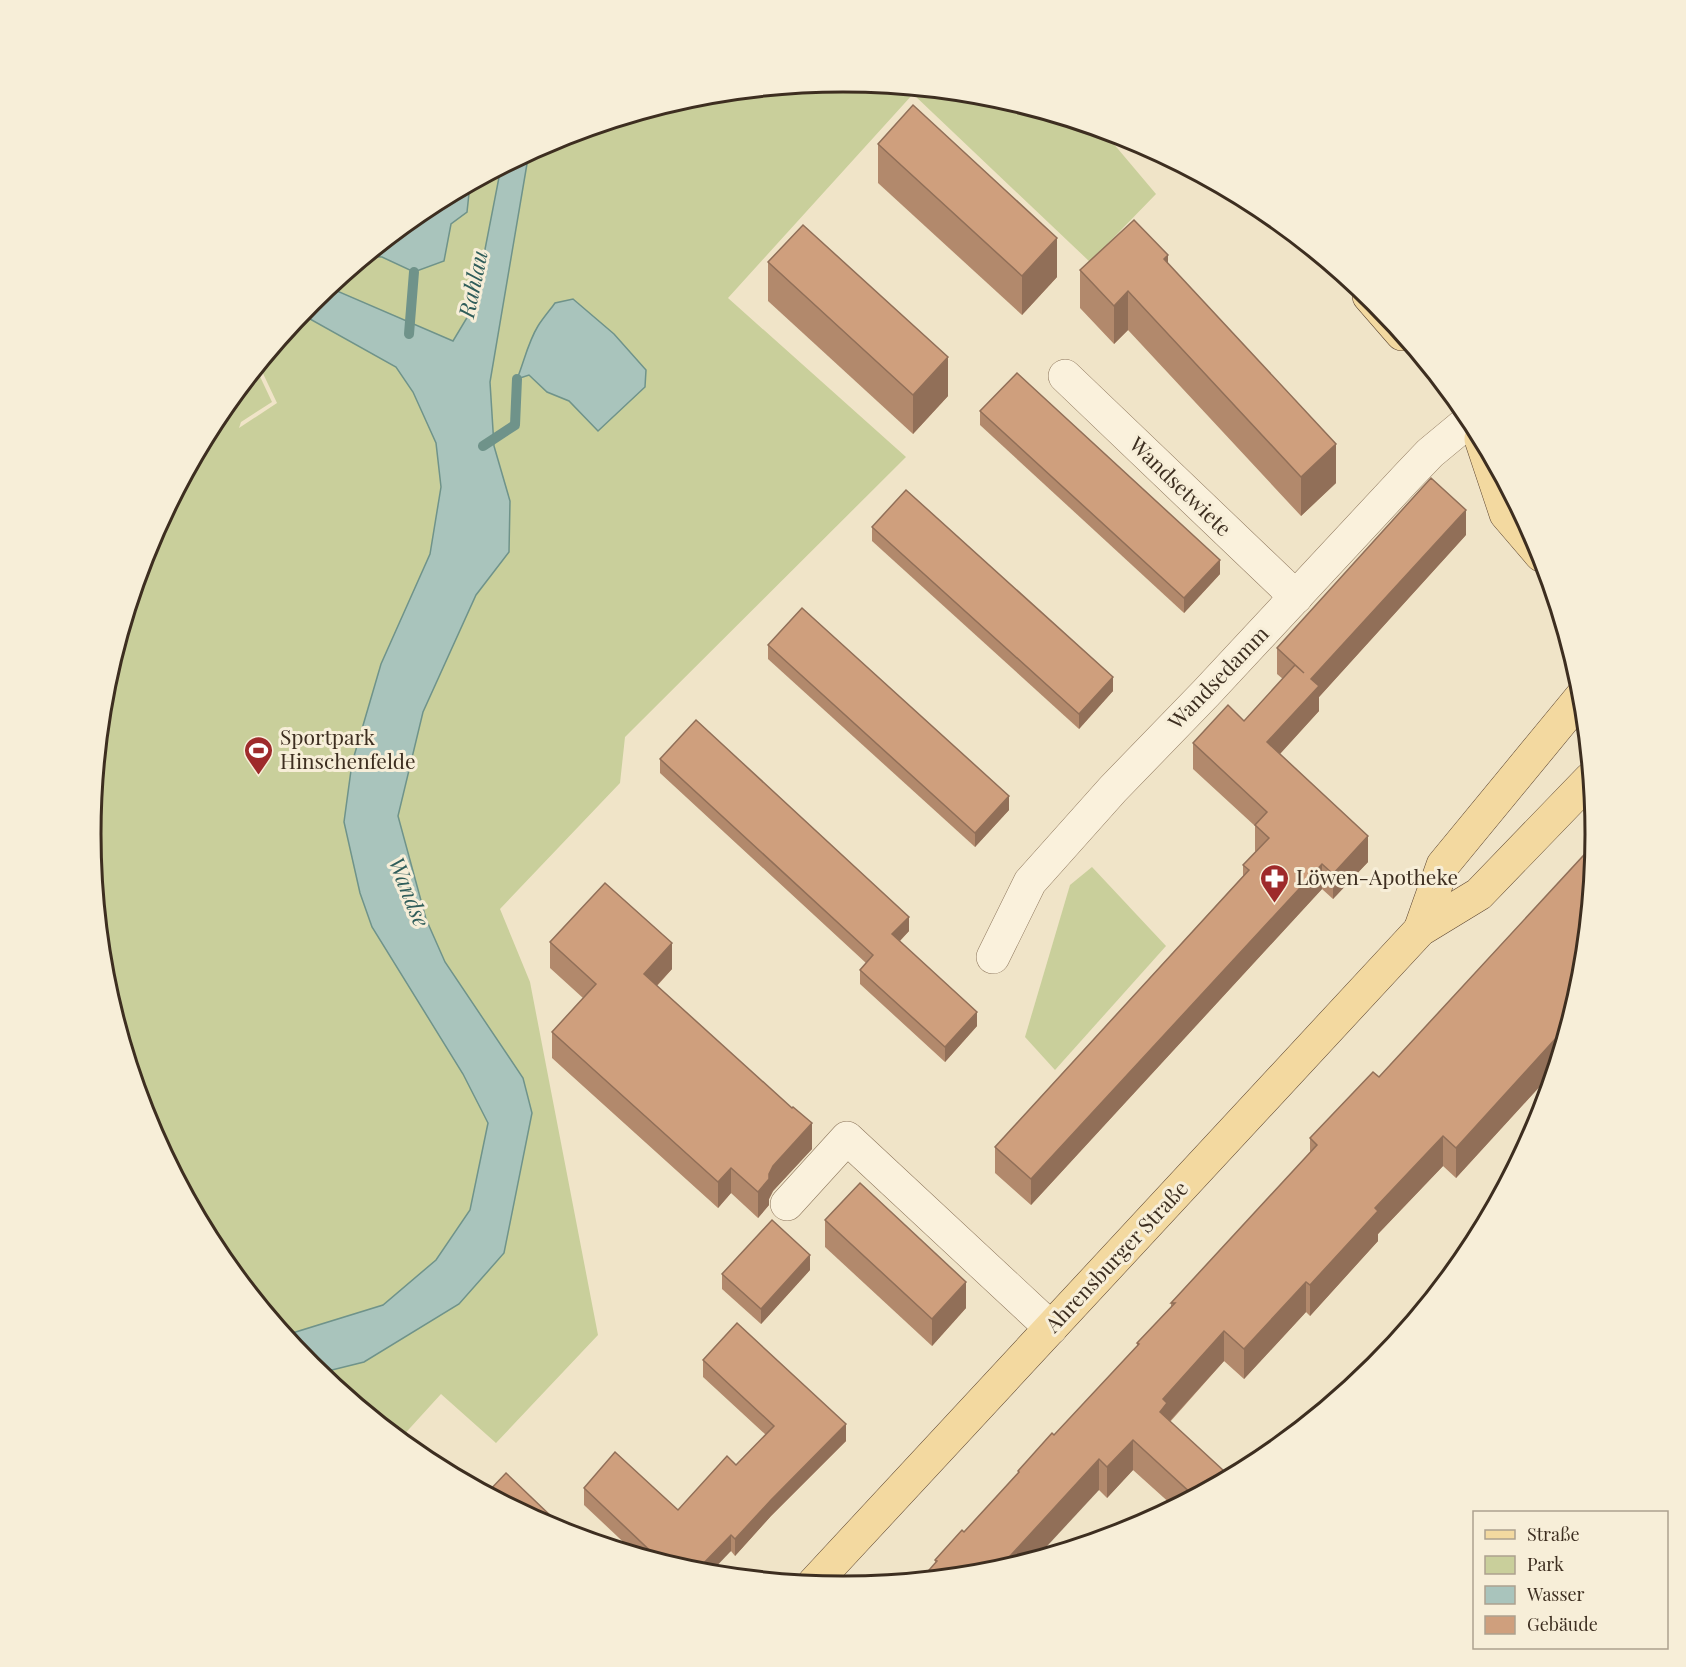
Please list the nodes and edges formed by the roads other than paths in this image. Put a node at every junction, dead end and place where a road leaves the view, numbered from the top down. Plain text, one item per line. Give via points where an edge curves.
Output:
1 (1065, 376) dead end
2 (1463, 426) edge
3 (1494, 479) edge
4 (1520, 530) edge
5 (1296, 597) junction
6 (1574, 706) edge
7 (1583, 786) edge
8 (1420, 930) junction
9 (993, 957) dead end
10 (787, 1204) dead end
11 (1051, 1328) junction
12 (821, 1575) edge

1 - 5 street, Wandsetwiete
2 - 5 street, Wandsedamm via 1415,468
3 - 4 main road via 1506,514
5 - 9 street, Wandsedamm via 1030,882
6 - 8 main road, Ahrensburger Straße via 1443,865
7 - 8 main road, Ahrensburger Straße via 1479,894
8 - 11 main road, Ahrensburger Straße
10 - 11 street via 847,1138
11 - 12 main road, Ahrensburger Straße

